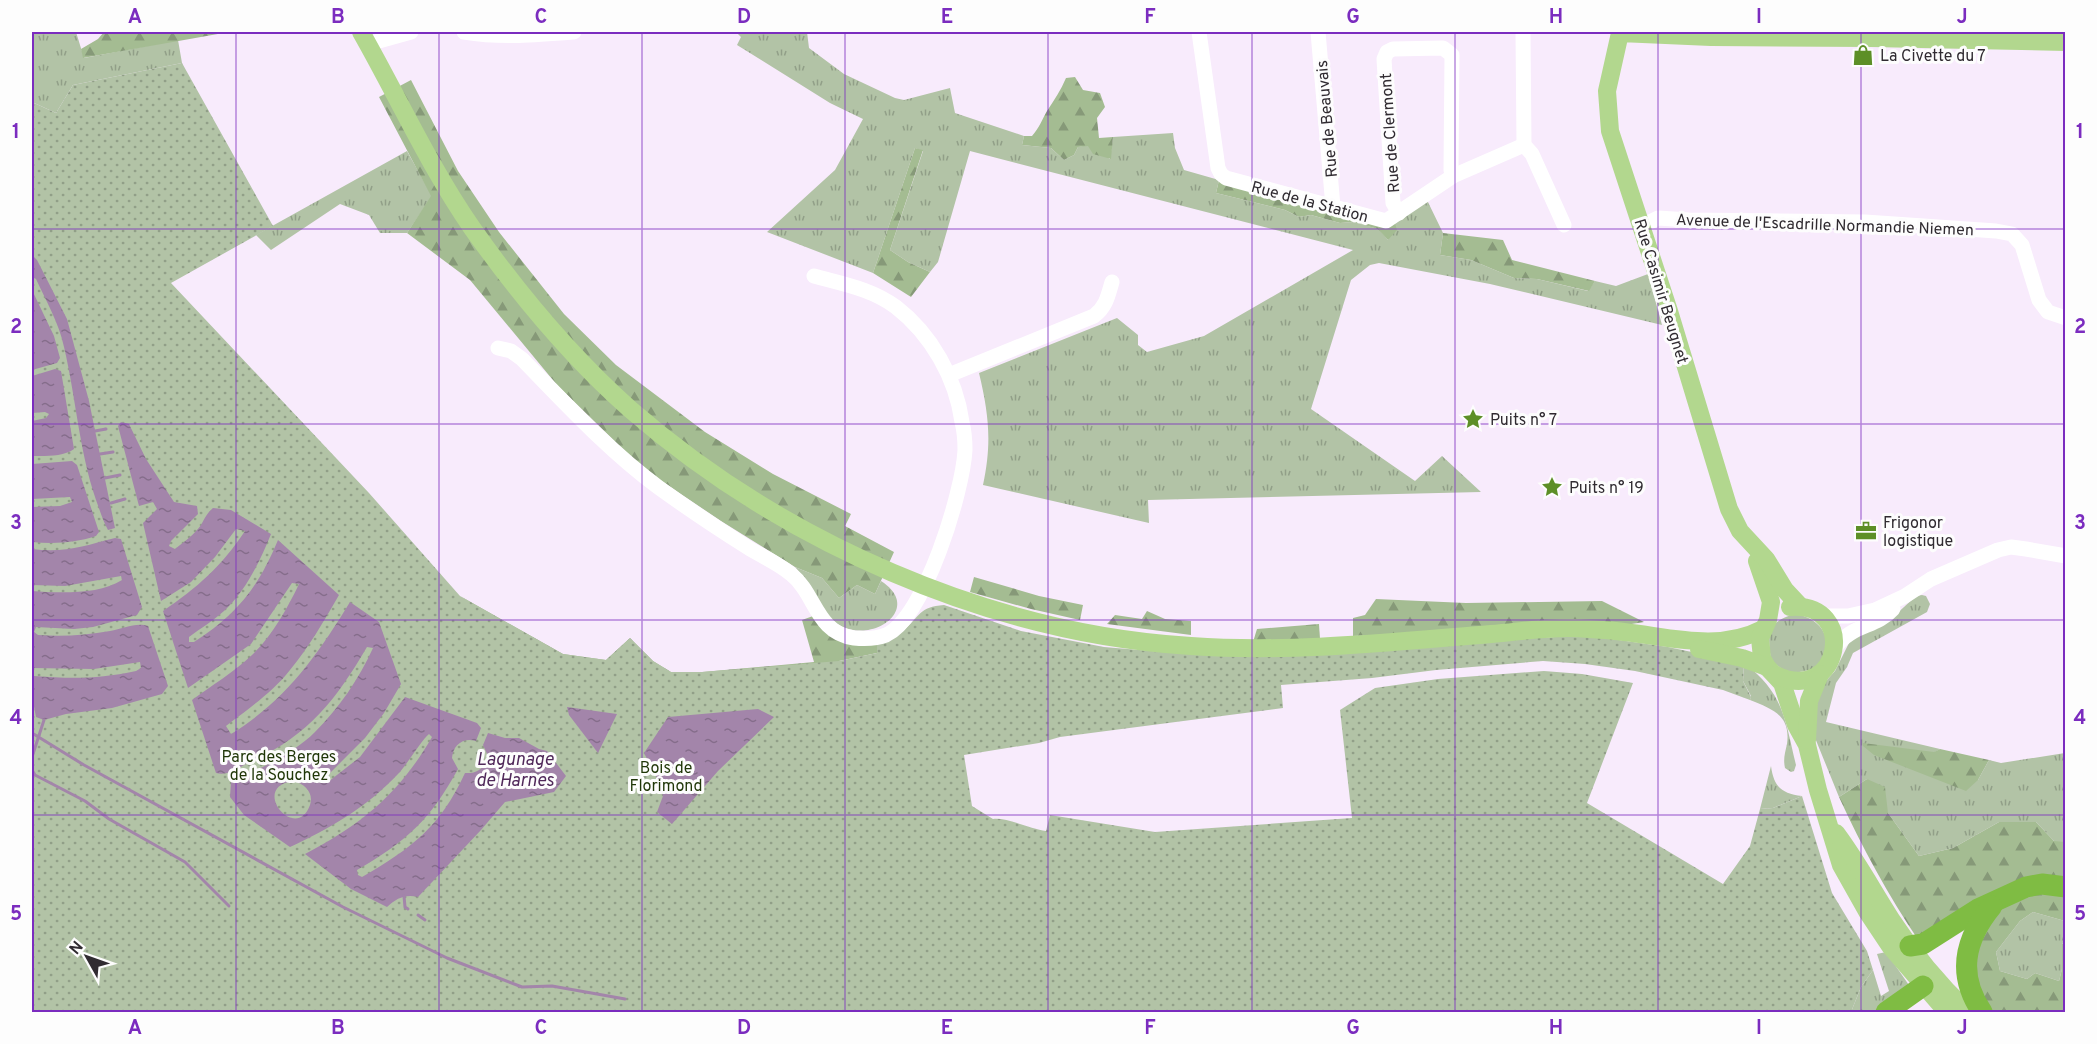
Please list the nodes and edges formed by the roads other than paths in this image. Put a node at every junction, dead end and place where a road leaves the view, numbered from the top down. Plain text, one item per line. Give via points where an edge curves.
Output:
1 (411, 32) edge
2 (464, 32) edge
3 (574, 32) edge
4 (1199, 32) edge
5 (1318, 32) edge
6 (1523, 32) edge
7 (1616, 32) edge
8 (1871, 35) edge
9 (1956, 36) edge
10 (365, 38) edge
11 (2066, 42) edge
12 (1524, 145) junction
13 (1453, 176) junction
14 (1333, 207) junction
15 (1399, 213) junction
16 (1564, 225) dead end
17 (1641, 226) junction
18 (814, 276) dead end
19 (1112, 282) dead end
20 (2066, 318) edge
21 (498, 348) dead end
22 (949, 375) junction
23 (1749, 543) junction
24 (2066, 556) edge
25 (924, 585) junction
26 (1905, 596) junction
27 (1800, 606) junction
28 (1823, 616) junction
29 (1765, 624) junction
30 (1673, 639) junction
31 (1835, 648) junction
32 (1772, 671) junction
33 (1820, 674) junction
34 (1807, 745) junction
35 (1828, 822) junction
36 (2066, 886) edge
37 (1994, 903) junction
38 (1879, 929) junction
39 (1916, 954) junction
40 (1923, 986) junction
41 (1886, 1012) edge
42 (1947, 1012) edge
43 (1968, 1012) edge
44 (1982, 1012) edge

1 - 10 street
2 - 3 street via 516,36
4 - 14 street, Rue de la Station via 1221,174
5 - 14 street, Rue de Beauvais
6 - 12 street
7 - 8 main road via 1711,38
7 - 17 main road, Rue Casimir Beugnet via 1608,84 1610,131
8 - 9 main road
9 - 11 main road
10 - 25 main road via 442,182 473,229 554,332 591,372 672,443 757,502 807,531
12 - 13 street
12 - 16 street via 1532,154
13 - 15 street
13 - 15 street, Rue de Clermont via 1452,55 1443,48 1387,52 1384,59 1393,203
14 - 15 street, Rue de la Station via 1386,221
17 - 20 street, Avenue de l'Escadrille Normandie Niemen via 1658,218 1865,222 2012,234 2022,245 2039,300 2048,312
17 - 23 main road, Rue Casimir Beugnet via 1729,509
18 - 22 street via 866,290 896,307 932,345
19 - 22 street via 1107,301 1094,316
21 - 25 street via 522,358 588,427 656,485 716,528 792,574 817,614 837,633 873,639 888,634 915,604
22 - 25 street via 957,395 965,449 939,555
23 - 27 main road via 1766,559
23 - 29 main road via 1771,596
24 - 26 street via 2019,548 1998,550 1931,579
25 - 30 main road via 1048,624 1187,646 1252,649 1570,628
26 - 28 street via 1858,615
26 - 31 street via 1889,614 1842,637
27 - 28 main road
27 - 29 main road via 1777,612
28 - 31 main road via 1834,636
29 - 30 main road via 1742,638
29 - 32 main road via 1760,648
30 - 32 main road via 1694,648 1742,658
31 - 33 main road
32 - 33 main road via 1798,682
32 - 34 main road via 1782,683
33 - 34 main road via 1809,701
34 - 35 main road
35 - 38 main road via 1841,865
35 - 39 main road
36 - 37 highway via 2026,886
37 - 39 highway via 1923,944
37 - 44 highway via 1971,938 1967,957 1970,989
38 - 39 main road
38 - 40 main road
39 - 40 main road
39 - 43 main road
40 - 41 highway
40 - 42 main road

